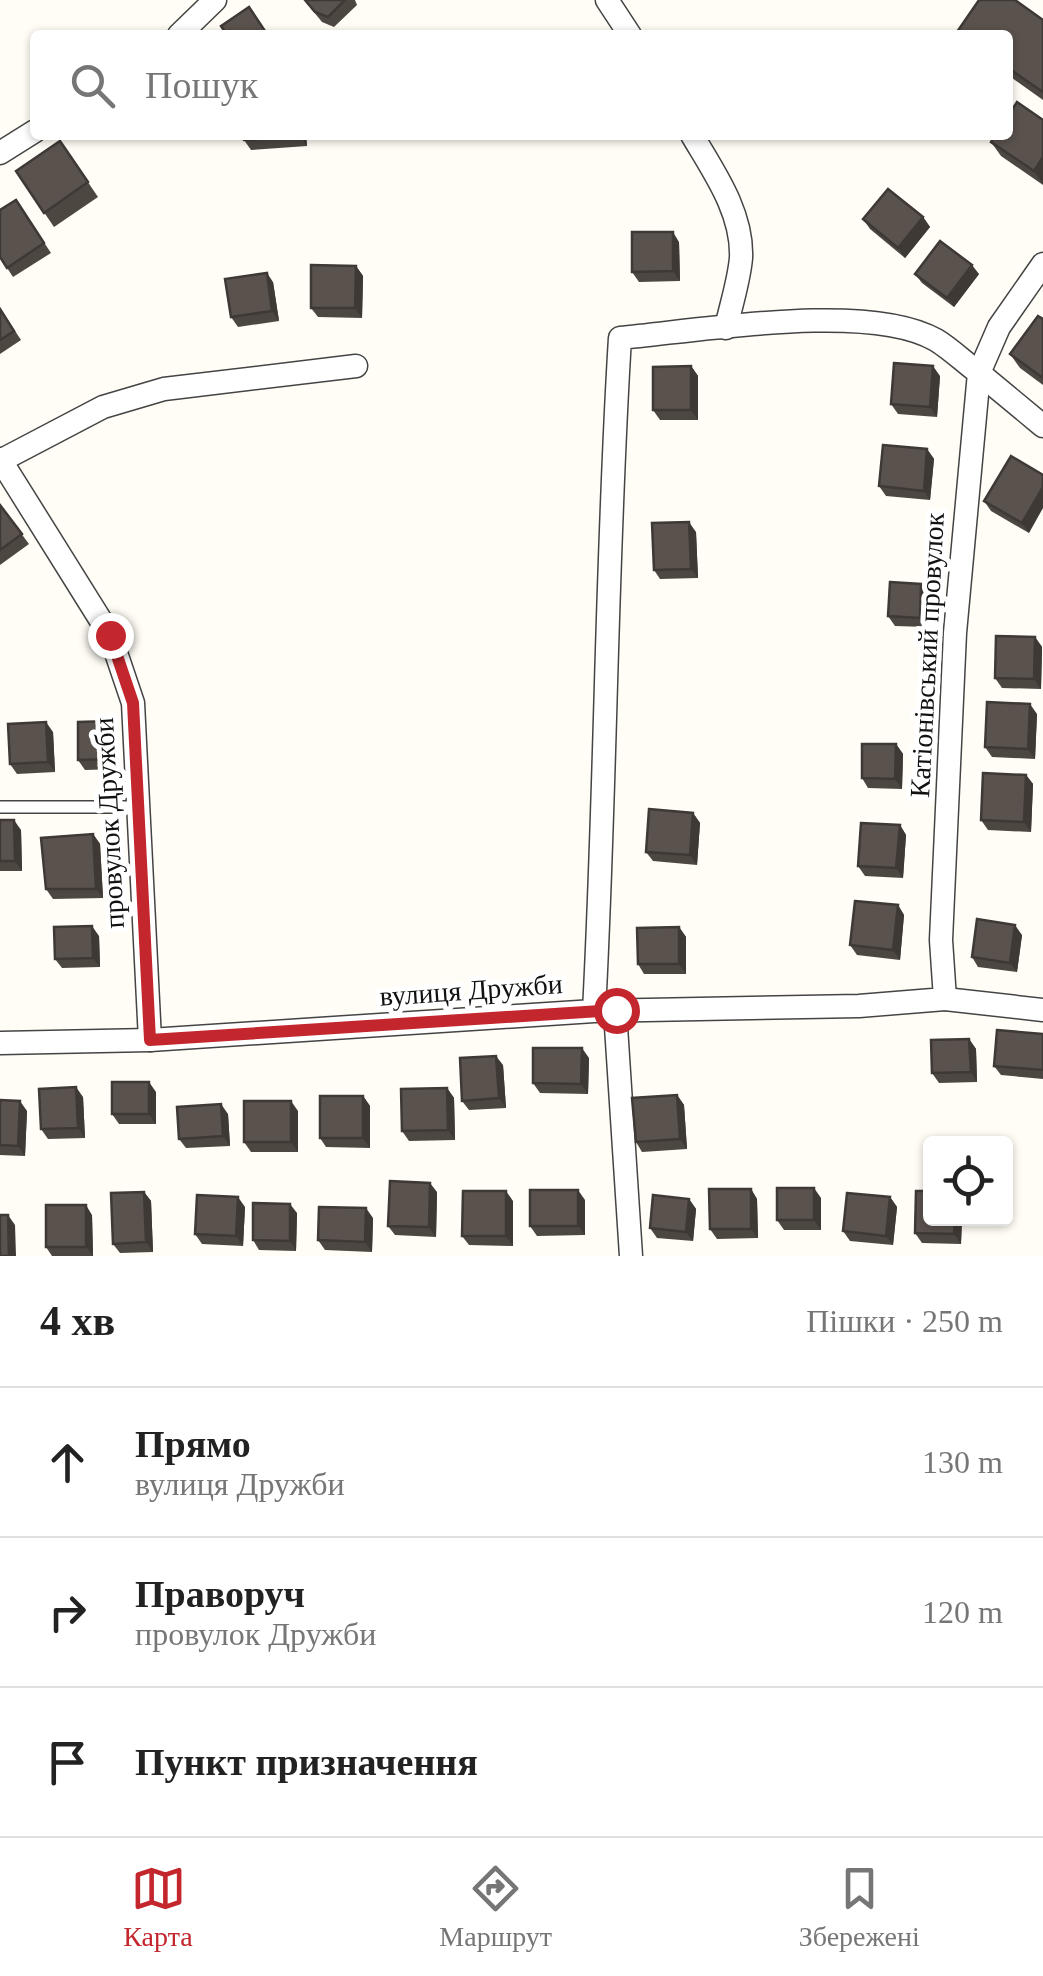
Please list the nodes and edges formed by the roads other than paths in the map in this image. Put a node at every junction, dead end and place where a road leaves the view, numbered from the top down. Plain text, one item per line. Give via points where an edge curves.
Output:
1 (216, 0) edge
2 (607, 0) edge
3 (184, 30) edge
4 (627, 30) edge
5 (30, 134) edge
6 (695, 140) edge
7 (0, 153) edge
8 (1043, 264) edge
9 (726, 328) junction
10 (356, 366) dead end
11 (979, 374) junction
12 (1043, 426) edge
13 (0, 460) edge
14 (0, 807) edge
15 (140, 807) junction
16 (945, 999) junction
17 (1043, 1010) edge
18 (605, 1011) junction
19 (150, 1040) junction
20 (0, 1043) edge
21 (631, 1256) edge

1 - 3 street
2 - 4 street
5 - 7 street
6 - 9 street via 739,228 741,260
8 - 11 street, Катіонівський провулок via 999,327
9 - 11 street via 810,322 899,327 935,339
9 - 18 street via 620,338 607,543
10 - 13 street via 164,388 103,407
11 - 12 street
11 - 16 street, Катіонівський провулок via 963,510 941,940
13 - 15 street, провулок Дружби via 110,635 133,703
14 - 15 lane
15 - 19 street, провулок Дружби
16 - 17 street, вулиця Дружби
16 - 18 street, вулиця Дружби
18 - 19 street, вулиця Дружби
18 - 21 street
19 - 20 street, вулиця Дружби

